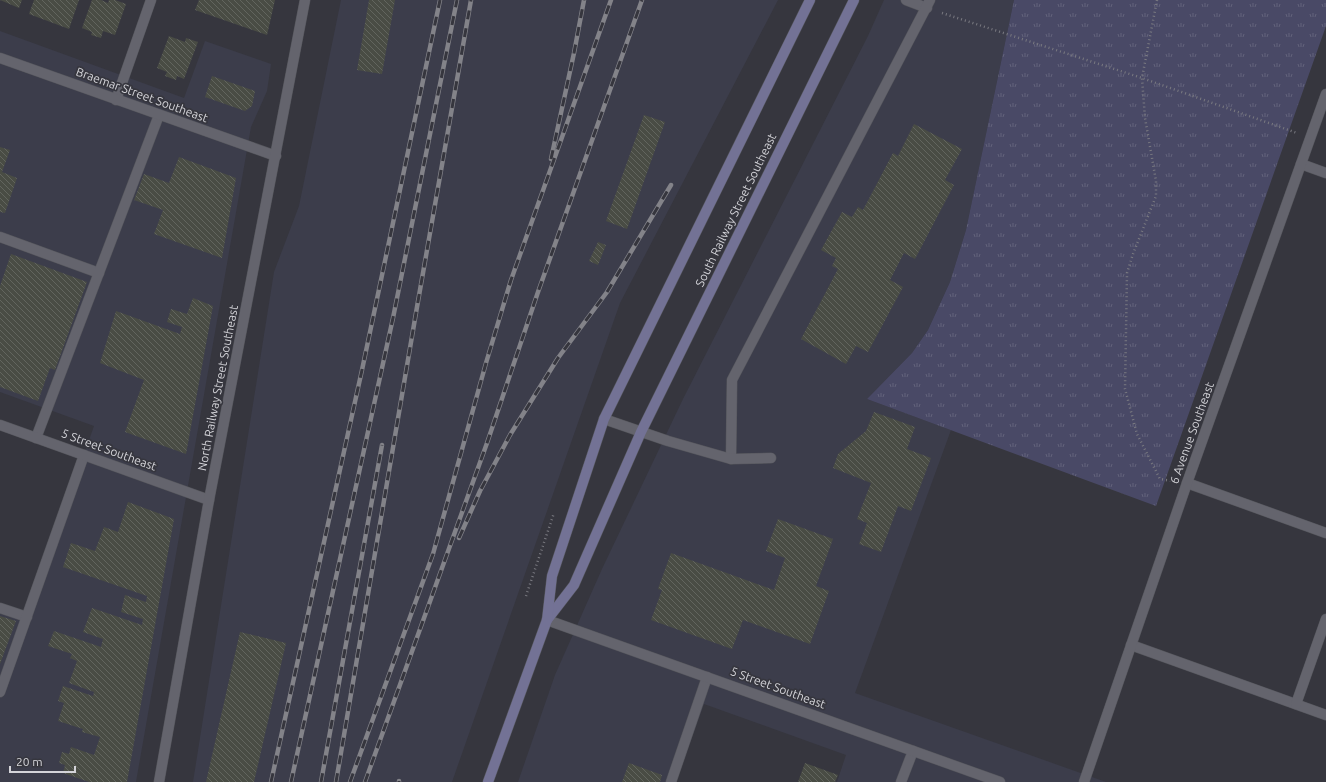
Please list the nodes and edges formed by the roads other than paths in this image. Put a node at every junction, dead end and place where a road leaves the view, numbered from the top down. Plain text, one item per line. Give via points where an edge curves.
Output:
1 (151, 0) edge
2 (305, 0) edge
3 (810, 0) edge
4 (854, 0) edge
5 (906, 0) edge
6 (929, 4) edge
7 (0, 58) edge
8 (1326, 94) edge
9 (116, 100) junction
10 (159, 115) junction
11 (276, 156) junction
12 (1301, 164) junction
13 (1326, 173) edge
14 (0, 238) edge
15 (99, 273) junction
16 (604, 419) junction
17 (0, 425) edge
18 (641, 432) junction
19 (36, 438) junction
20 (84, 455) junction
21 (770, 458) dead end
22 (731, 459) junction
23 (1187, 483) junction
24 (210, 500) junction
25 (1326, 533) edge
26 (0, 608) edge
27 (26, 617) junction
28 (1326, 619) edge
29 (547, 620) junction
30 (1131, 645) junction
31 (707, 677) junction
32 (0, 692) edge
33 (1296, 704) junction
34 (1326, 715) edge
35 (913, 751) junction
36 (159, 782) edge
37 (488, 782) edge
38 (671, 782) edge
39 (901, 782) edge
40 (1000, 782) edge
41 (1084, 782) edge

1 - 9 street
2 - 11 street, North Railway Street Southeast
3 - 16 main road, South Railway Street Southeast
4 - 18 main road, South Railway Street Southeast
5 - 6 street
6 - 22 street via 732,380
7 - 9 street, Braemar Street Southeast
8 - 12 street, 6 Avenue Southeast
9 - 10 street, Braemar Street Southeast
10 - 11 street, Braemar Street Southeast
10 - 15 street
11 - 24 street, North Railway Street Southeast
12 - 13 street
12 - 23 street, 6 Avenue Southeast
14 - 15 street
15 - 19 street
16 - 18 street
16 - 29 main road, South Railway Street Southeast via 552,576
17 - 19 street, 5 Street Southeast
18 - 22 street
18 - 29 main road, South Railway Street Southeast via 574,585
19 - 20 street, 5 Street Southeast
20 - 24 street, 5 Street Southeast
20 - 27 street
21 - 22 street
23 - 25 street
23 - 30 street, 6 Avenue Southeast
24 - 36 street, North Railway Street Southeast
26 - 27 street
27 - 32 street
28 - 33 street
29 - 31 street, 5 Street Southeast
29 - 37 main road, South Railway Street Southeast
30 - 33 street
30 - 41 street, 6 Avenue Southeast
31 - 35 street, 5 Street Southeast
31 - 38 street
33 - 34 street
35 - 39 street
35 - 40 street, 5 Street Southeast

